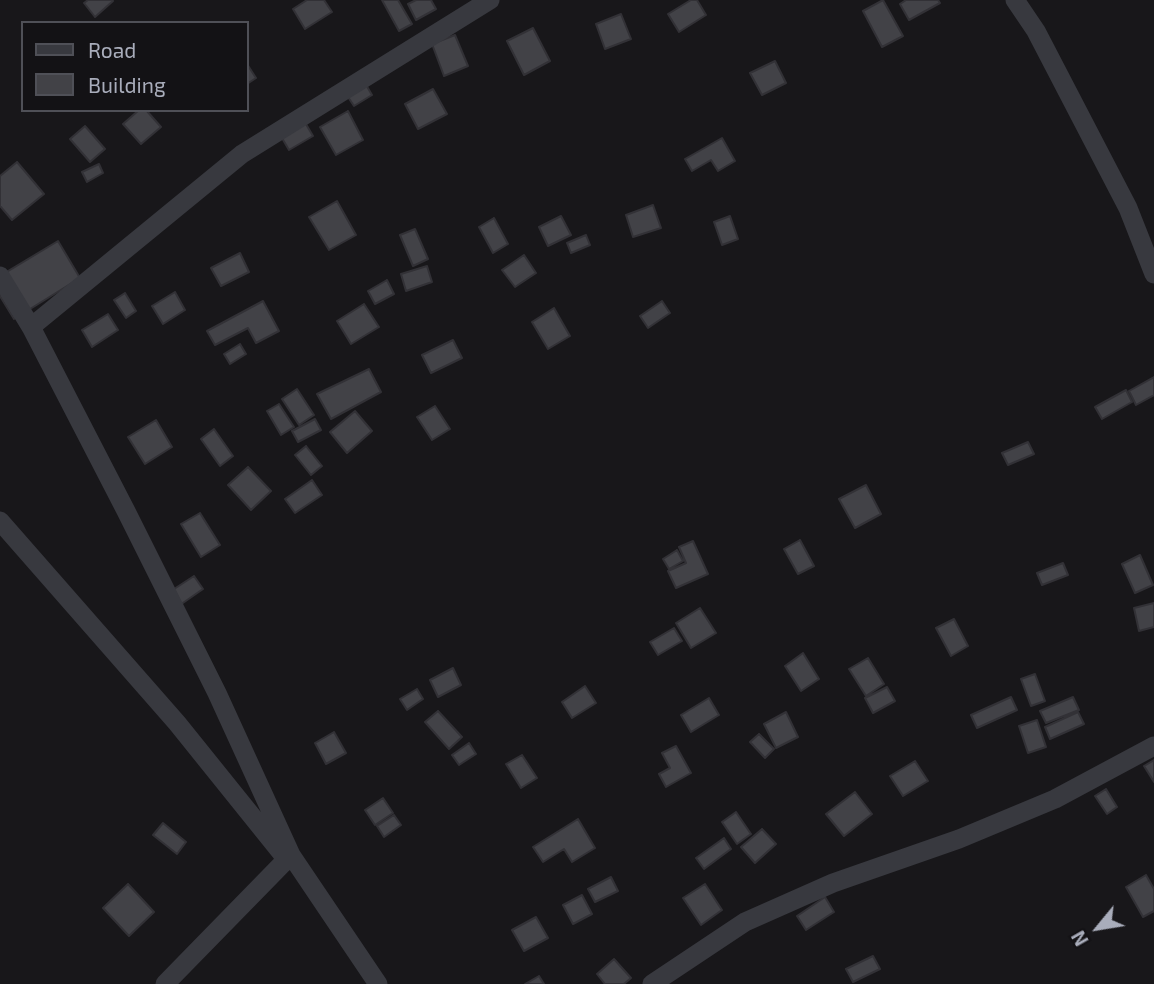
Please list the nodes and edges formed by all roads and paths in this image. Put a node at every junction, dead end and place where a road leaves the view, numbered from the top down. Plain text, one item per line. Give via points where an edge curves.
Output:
1 (490, 0) edge
2 (1015, 0) edge
3 (1154, 274) edge
4 (0, 276) edge
5 (31, 327) junction
6 (0, 521) edge
7 (1154, 746) edge
8 (289, 857) junction
9 (164, 984) edge
10 (378, 984) edge
11 (652, 984) edge

1 - 5 street via 242,154
2 - 3 street via 1036,31 1128,208
4 - 5 street
5 - 8 street via 217,693
6 - 8 street
7 - 11 street via 1055,799 833,883 745,922
8 - 9 street
8 - 10 street

